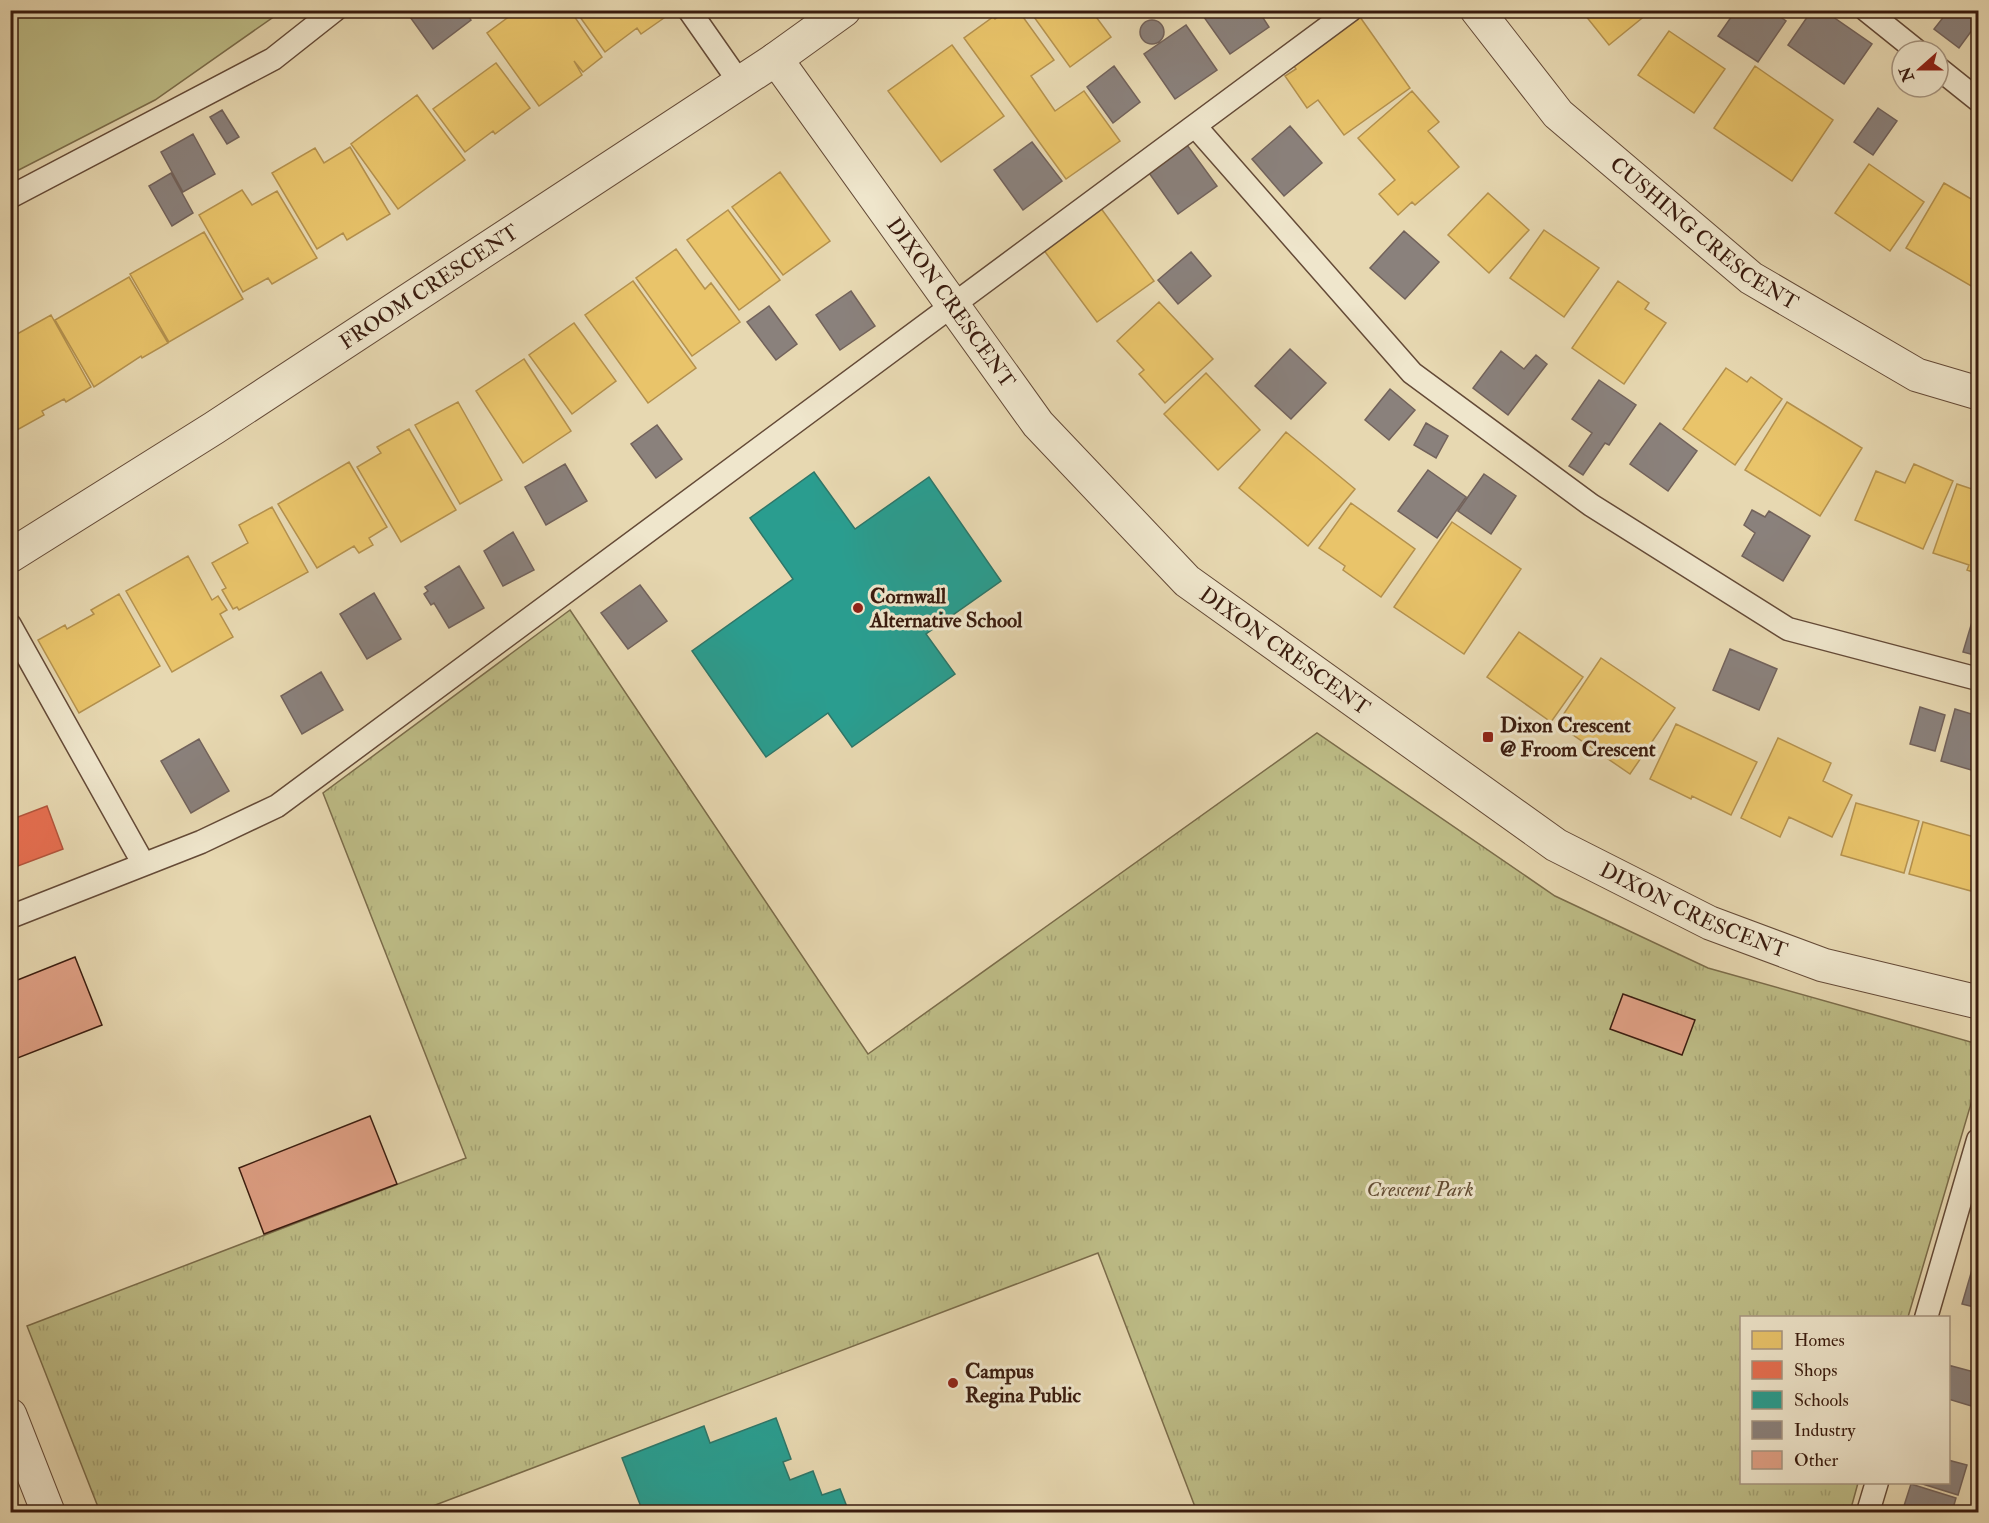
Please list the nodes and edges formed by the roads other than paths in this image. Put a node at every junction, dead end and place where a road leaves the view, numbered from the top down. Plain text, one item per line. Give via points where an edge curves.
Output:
1 (335, 10) edge
2 (689, 10) edge
3 (844, 10) edge
4 (1351, 10) edge
5 (1477, 10) edge
6 (1866, 10) edge
7 (1902, 39) edge
8 (776, 59) junction
9 (1950, 78) edge
10 (740, 83) junction
11 (1978, 100) edge
12 (1195, 126) junction
13 (10, 197) edge
14 (952, 306) junction
15 (1978, 393) edge
16 (10, 556) edge
17 (10, 625) edge
18 (1978, 679) edge
19 (143, 863) junction
20 (10, 917) edge
21 (1978, 1002) edge
22 (1978, 1140) edge
23 (1926, 1316) edge
24 (10, 1415) edge
25 (1876, 1484) edge
26 (48, 1512) edge
27 (1868, 1512) edge

1 - 13 lane via 273,59
2 - 10 lane
3 - 8 street, FROOM CRESCENT
4 - 12 lane
5 - 15 street, CUSHING CRESCENT via 1558,114 1751,278 1917,375
6 - 7 lane
8 - 10 street, FROOM CRESCENT
8 - 14 street, DIXON CRESCENT
9 - 11 lane
10 - 16 street, FROOM CRESCENT via 214,428
12 - 14 lane
12 - 18 lane via 1412,373 1591,505 1788,629
14 - 19 lane via 277,806 201,842
14 - 21 street, DIXON CRESCENT via 1038,423 1187,581 1556,845 1720,927 1823,965
17 - 19 lane
19 - 20 lane
22 - 23 lane
24 - 26 street
25 - 27 lane

